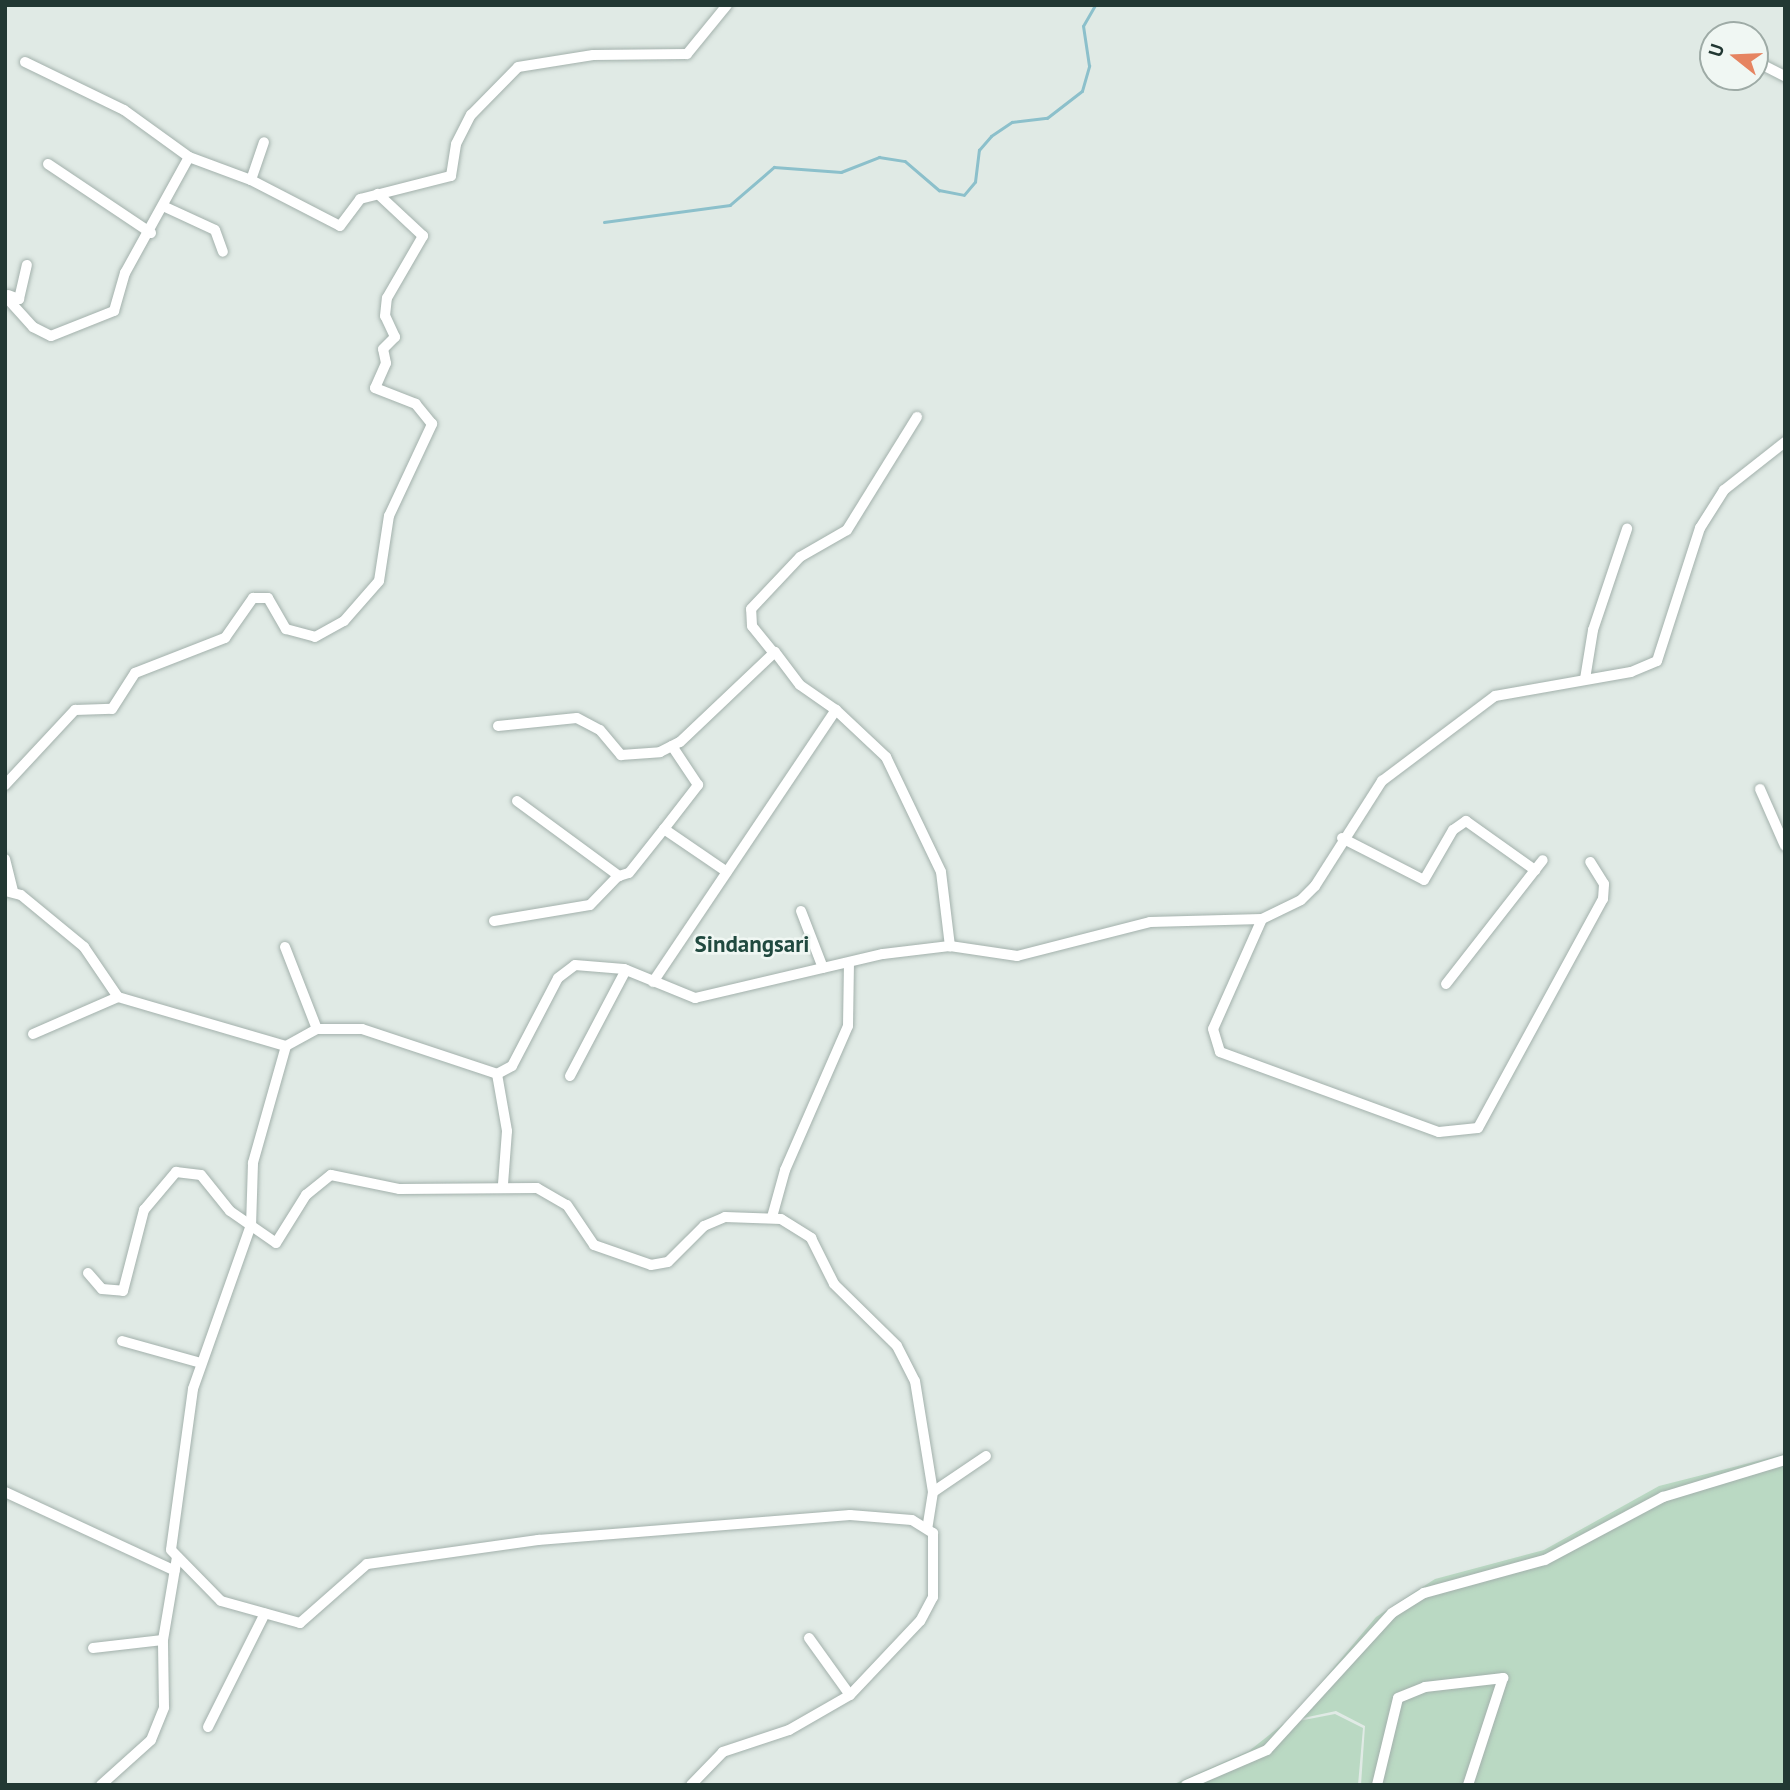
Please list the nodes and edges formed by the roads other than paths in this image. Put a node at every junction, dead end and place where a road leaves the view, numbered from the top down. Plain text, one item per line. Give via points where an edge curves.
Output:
1 (726, 5) edge
2 (25, 62) dead end
3 (1769, 68) edge
4 (1785, 76) edge
5 (264, 142) dead end
6 (189, 157) junction
7 (48, 164) dead end
8 (251, 180) junction
9 (381, 193) junction
10 (163, 206) junction
11 (151, 233) junction
12 (223, 252) dead end
13 (27, 265) dead end
14 (5, 295) edge
15 (917, 417) dead end
16 (1785, 442) edge
17 (1627, 529) dead end
18 (773, 652) junction
19 (1585, 679) junction
20 (836, 710) junction
21 (498, 726) dead end
22 (672, 747) junction
23 (5, 785) edge
24 (1760, 789) dead end
25 (517, 802) dead end
26 (664, 829) junction
27 (1342, 838) junction
28 (1785, 846) edge
29 (5, 859) edge
30 (1543, 860) dead end
31 (1590, 862) dead end
32 (1535, 870) junction
33 (727, 872) junction
34 (618, 876) junction
35 (9, 891) edge
36 (801, 911) dead end
37 (1262, 919) junction
38 (494, 922) dead end
39 (950, 946) junction
40 (285, 947) dead end
41 (849, 963) junction
42 (823, 968) junction
43 (626, 970) junction
44 (653, 982) junction
45 (1446, 984) dead end
46 (118, 997) junction
47 (317, 1029) junction
48 (33, 1034) dead end
49 (286, 1046) junction
50 (497, 1074) junction
51 (570, 1076) dead end
52 (503, 1184) junction
53 (772, 1217) junction
54 (251, 1225) junction
55 (88, 1273) dead end
56 (122, 1341) dead end
57 (201, 1363) junction
58 (986, 1457) dead end
59 (1785, 1460) edge
60 (5, 1492) edge
61 (933, 1492) junction
62 (927, 1529) junction
63 (177, 1557) junction
64 (175, 1571) junction
65 (265, 1613) junction
66 (809, 1638) dead end
67 (163, 1640) junction
68 (93, 1648) dead end
69 (850, 1695) junction
70 (208, 1727) dead end
71 (101, 1785) edge
72 (691, 1785) edge
73 (1186, 1785) edge
74 (1377, 1785) edge
75 (1468, 1785) edge

1 - 9 street via 687,54 593,55 518,67 471,115 456,144 450,176
2 - 6 street via 124,110
3 - 4 street
5 - 8 street
6 - 8 street
6 - 10 street
7 - 11 street
8 - 9 street via 333,226 344,224 360,199
9 - 23 street via 422,236 387,298 385,316 395,337 383,349 386,363 375,388 416,404 432,424 389,516 379,581 344,621 315,637 286,629 268,598 253,598 225,638 135,673 112,709 75,710
10 - 11 street
10 - 12 street via 215,230
11 - 14 street via 125,273 121,302 88,326 41,333
13 - 14 street via 19,299
15 - 18 street via 847,530 800,557 751,609 752,626
16 - 19 street via 1724,491 1700,528 1657,661
17 - 19 street via 1593,630
18 - 20 street via 800,685
18 - 22 street
19 - 27 street via 1496,696 1382,781
20 - 33 street
20 - 39 street via 886,757 941,872
21 - 22 street via 577,718 600,730 621,754
22 - 26 street via 698,785
24 - 28 street
25 - 34 street
26 - 33 street
26 - 34 street via 629,873
27 - 32 street via 1424,880 1453,830 1466,821
27 - 37 street via 1301,900
29 - 35 street
30 - 32 street
31 - 37 street via 1604,884 1603,899 1478,1128 1439,1132 1220,1052 1213,1029
32 - 45 street
33 - 44 street
34 - 38 street via 590,905
35 - 46 street via 84,947
36 - 42 street
37 - 39 street via 1150,922 1017,956
39 - 41 street
40 - 47 street
41 - 42 street
41 - 53 street via 848,1026 785,1170
42 - 44 street via 695,998
43 - 44 street
43 - 50 street via 594,962 564,972 512,1066
43 - 51 street
46 - 48 street
46 - 49 street
47 - 49 street
47 - 50 street via 362,1029
49 - 54 street via 253,1163
50 - 52 street via 507,1131
52 - 53 street via 549,1193 567,1206 594,1245 651,1265 668,1262 704,1226 725,1217
52 - 54 street via 476,1193 400,1189 331,1175 306,1195 283,1241
53 - 61 street via 806,1232 834,1284 897,1346 915,1381
54 - 55 street via 201,1175 176,1172 144,1210 123,1291 102,1289
54 - 57 street
56 - 57 street
57 - 63 street via 169,1538
58 - 61 street
59 - 73 street via 1663,1497 1545,1560 1424,1593 1392,1614 1267,1750
60 - 64 street
61 - 62 street
62 - 65 street via 912,1520 850,1515 538,1540 367,1564 308,1621
62 - 69 street via 938,1548 933,1597 920,1621
63 - 64 street
63 - 65 street via 211,1595
64 - 67 street
65 - 70 street
66 - 69 street
67 - 68 street
67 - 71 street via 164,1707 151,1740
69 - 72 street via 789,1730 723,1752
74 - 75 street via 1398,1698 1425,1687 1503,1678

